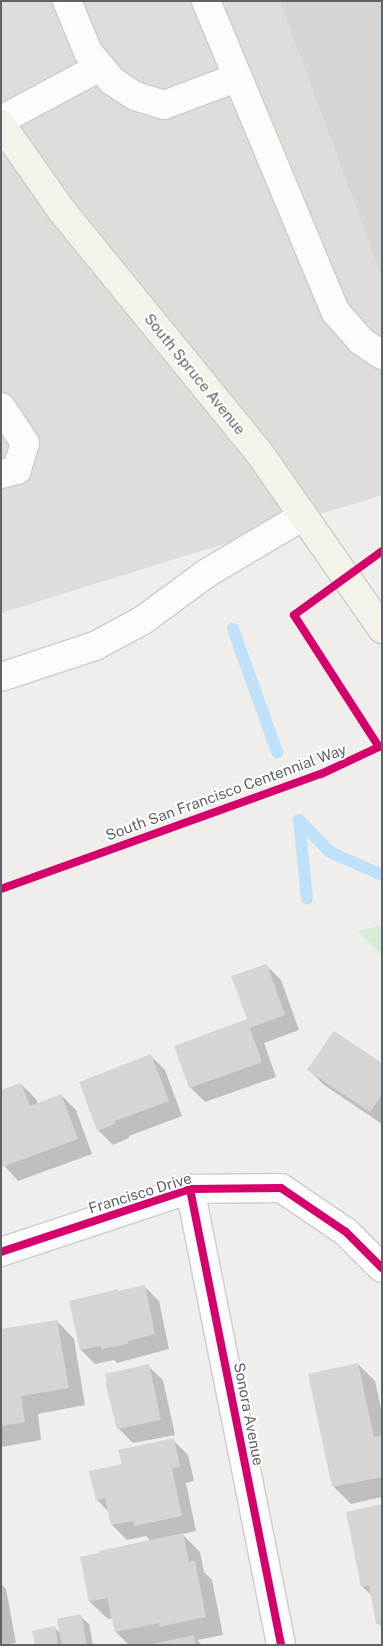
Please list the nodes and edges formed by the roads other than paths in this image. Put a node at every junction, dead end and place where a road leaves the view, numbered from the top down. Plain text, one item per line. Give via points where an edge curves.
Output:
1 (67, 1) edge
2 (206, 1) edge
3 (100, 67) junction
4 (238, 77) junction
5 (1, 120) edge
6 (1, 124) edge
7 (382, 355) edge
8 (1, 407) edge
9 (1, 474) edge
10 (303, 516) junction
11 (382, 629) edge
12 (1, 677) edge
13 (190, 1189) junction
14 (1, 1252) edge
15 (382, 1268) edge
16 (281, 1645) edge

1 - 3 street via 88,52
2 - 4 street
3 - 4 street via 112,82 136,96 164,105
3 - 5 street
4 - 7 street via 335,311 361,341
6 - 10 main road, South Spruce Avenue via 62,211 258,451
8 - 9 street via 25,443 18,470
10 - 11 main road, South Spruce Avenue
10 - 12 street via 207,573 144,620 95,646
13 - 14 street, Francisco Drive
13 - 15 street, Francisco Drive via 281,1188 346,1232
13 - 16 street, Sonora Avenue

